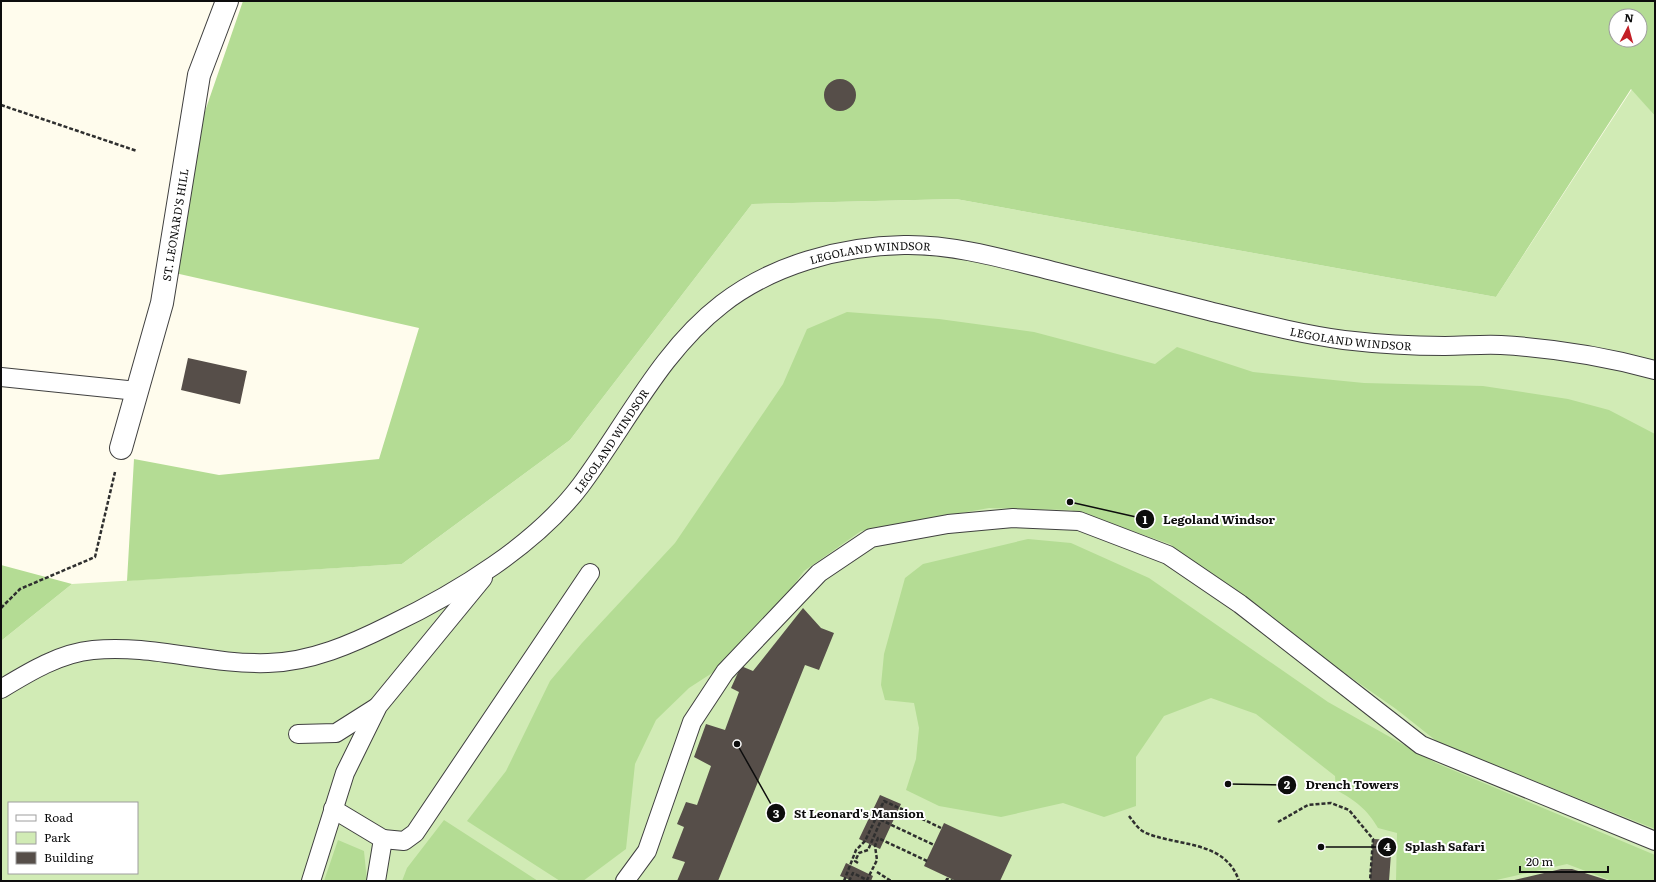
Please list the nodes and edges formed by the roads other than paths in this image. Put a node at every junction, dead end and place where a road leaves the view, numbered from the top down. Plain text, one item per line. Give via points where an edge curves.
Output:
1 (227, 1) edge
2 (1655, 370) edge
3 (1, 377) edge
4 (137, 391) junction
5 (120, 448) road end
6 (492, 567) junction
7 (590, 573) dead end
8 (1, 690) edge
9 (378, 706) junction
10 (298, 734) dead end
11 (333, 809) junction
12 (383, 839) junction
13 (1655, 841) edge
14 (311, 881) edge
15 (376, 881) edge
16 (625, 881) edge

1 - 4 street, ST. LEONARD'S HILL via 199,75 162,303
2 - 6 lane, LEGOLAND WINDSOR via 1599,356 1549,349 1495,345 1395,345 1342,340 1282,328 1006,259 955,249 906,245 862,248 814,259 766,277 723,303 683,340 646,388 578,489 536,534
3 - 4 lane
4 - 5 street, ST. LEONARD'S HILL
6 - 8 lane via 392,624 344,647 309,657 271,663 139,650 91,650 35,668
6 - 9 lane
7 - 12 lane via 415,833 404,841
9 - 10 lane via 336,733
9 - 11 lane via 345,773
11 - 12 lane
11 - 14 lane
12 - 15 lane
13 - 16 lane via 1421,745 1240,604 1168,555 1079,521 1013,518 948,524 871,538 819,573 725,672 692,722 648,852

